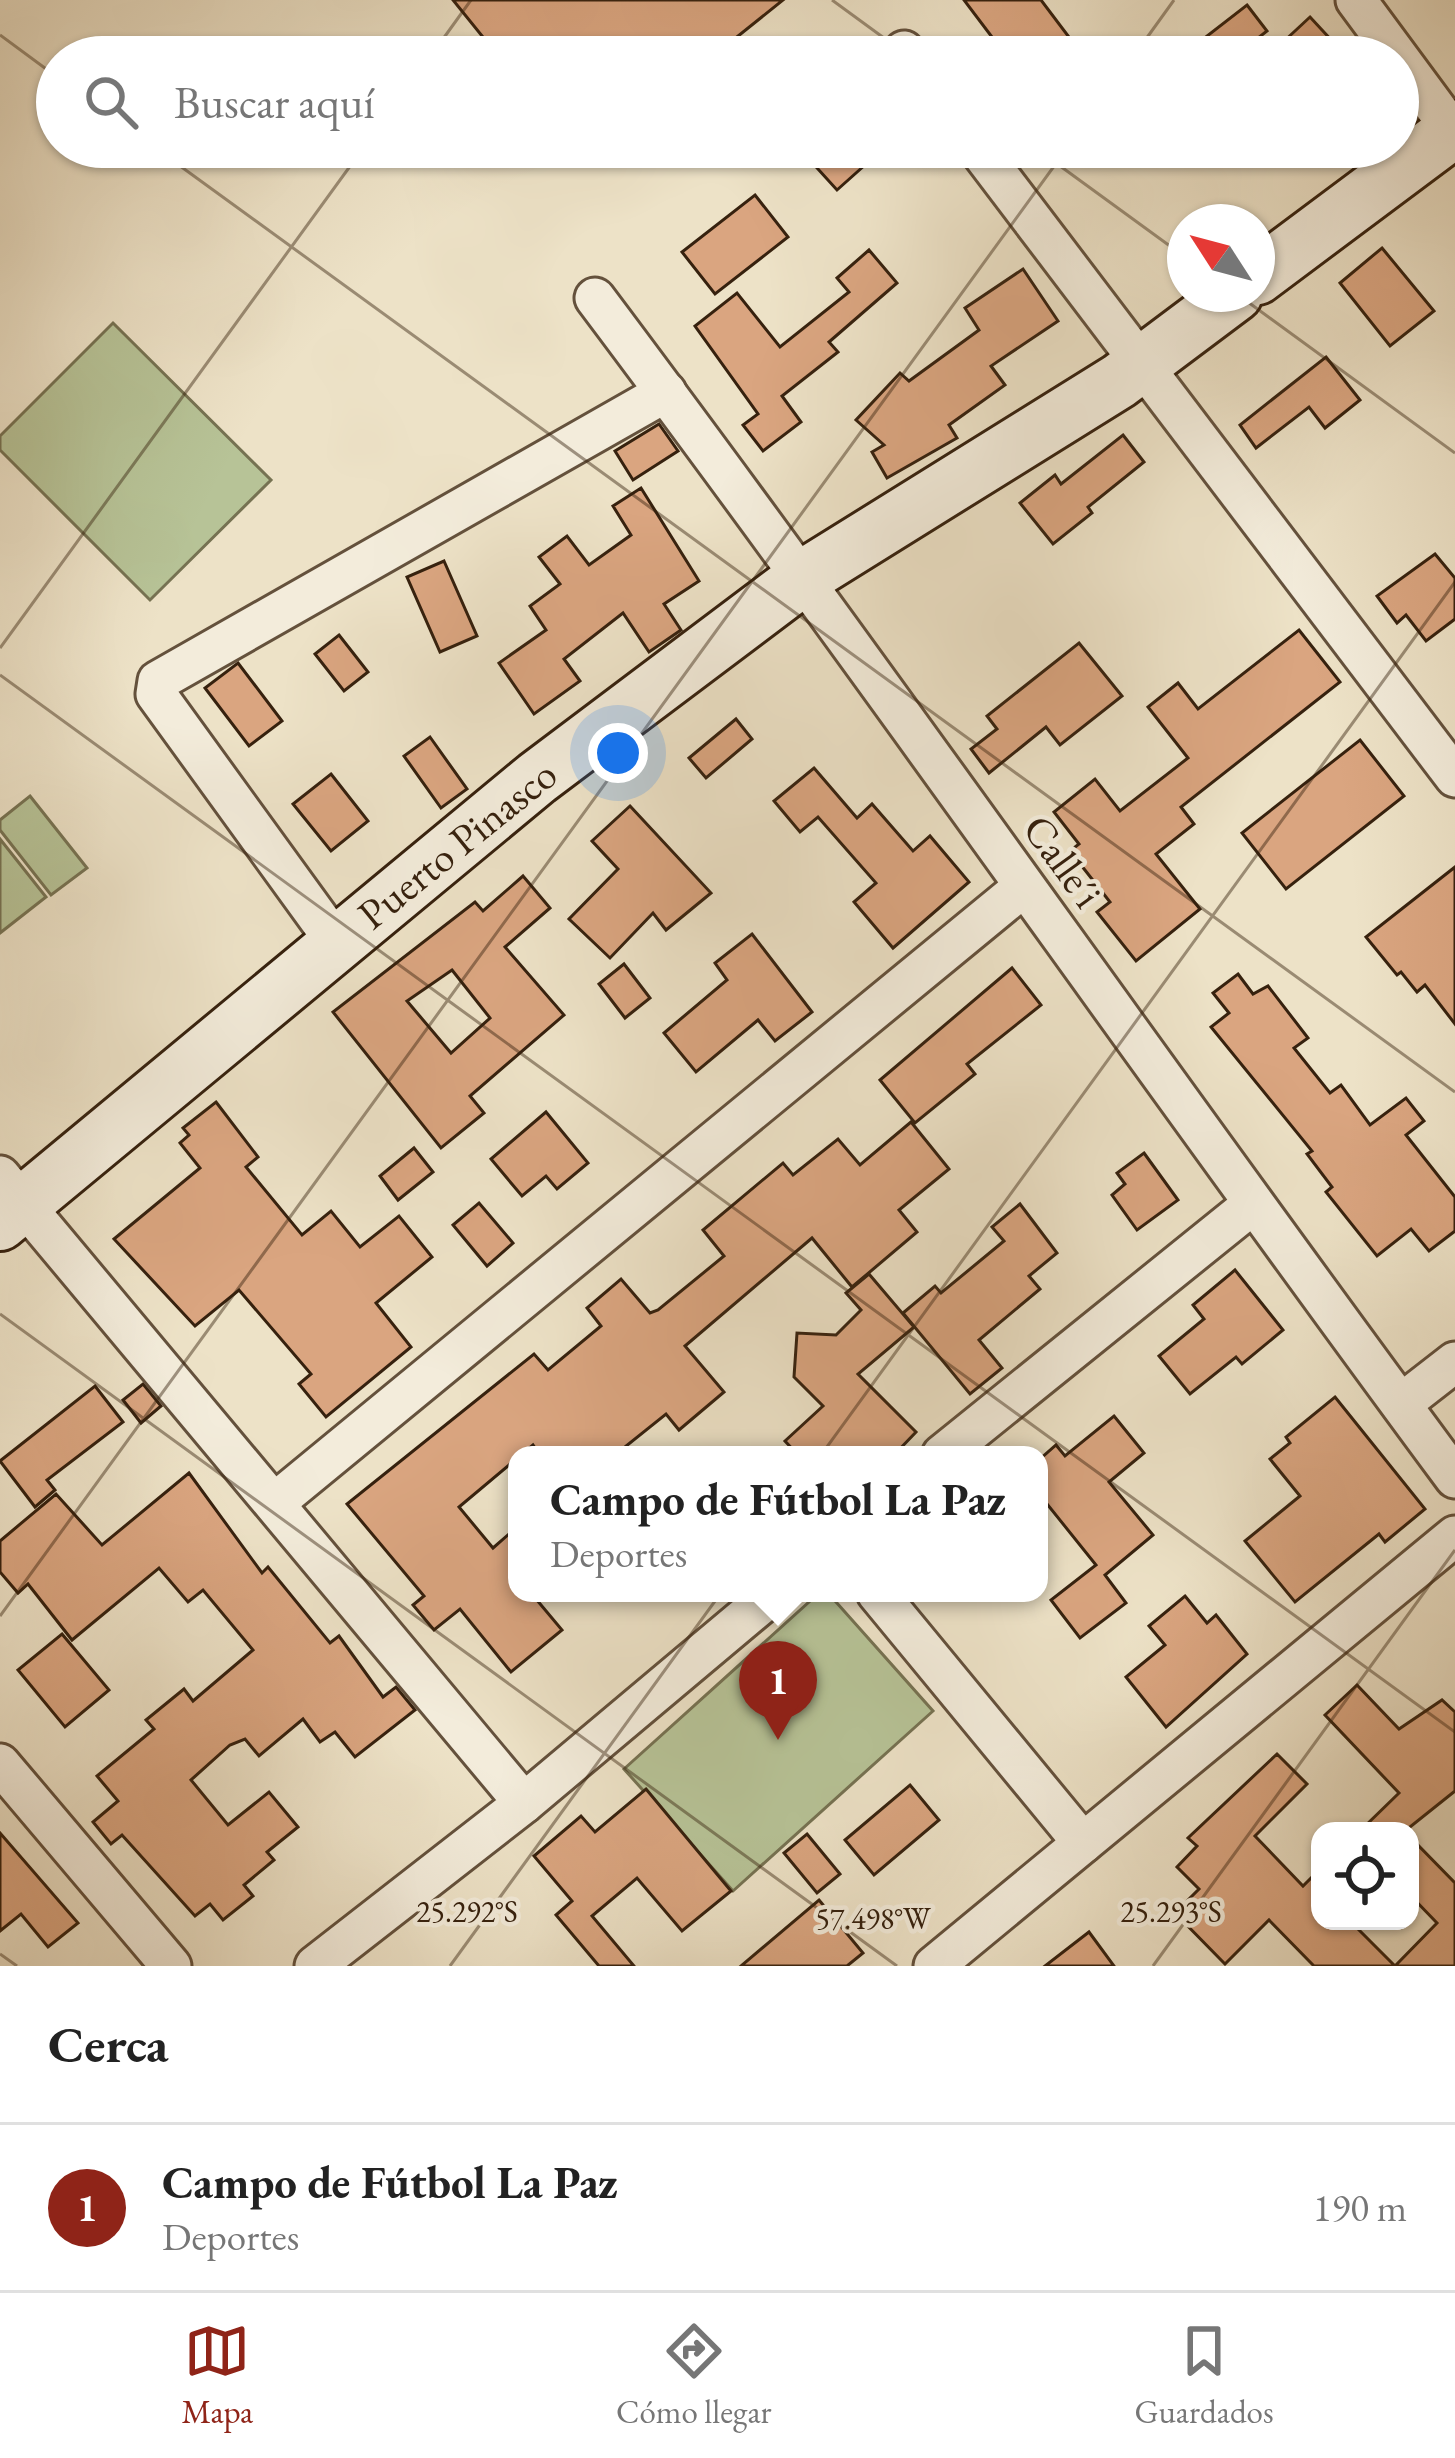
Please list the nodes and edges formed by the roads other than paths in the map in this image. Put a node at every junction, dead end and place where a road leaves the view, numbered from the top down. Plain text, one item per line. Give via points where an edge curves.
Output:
1 (1356, 0) edge
2 (1383, 36) edge
3 (1419, 85) edge
4 (1454, 132) edge
5 (1419, 158) edge
6 (993, 168) edge
7 (1405, 168) edge
8 (1275, 265) edge
9 (595, 298) dead end
10 (1211, 312) edge
11 (1142, 363) junction
12 (666, 392) junction
13 (804, 577) junction
14 (1455, 777) edge
15 (1022, 888) junction
16 (335, 941) junction
17 (8, 1201) edge
18 (1253, 1204) junction
19 (1455, 1363) edge
20 (1401, 1405) junction
21 (953, 1446) edge
22 (1455, 1478) edge
23 (277, 1501) junction
24 (1455, 1536) edge
25 (763, 1602) edge
26 (884, 1602) edge
27 (0, 1764) edge
28 (524, 1803) junction
29 (1083, 1843) junction
30 (171, 1966) edge
31 (315, 1966) edge
32 (934, 1966) edge

1 - 2 street
3 - 4 street
4 - 5 street
6 - 11 street
7 - 8 street
9 - 12 street, Calle´i
10 - 11 street, Puerto Pinasco
11 - 13 street, Puerto Pinasco
11 - 14 street
12 - 13 street, Calle´i
12 - 16 street via 158,681 157,694
13 - 15 street, Calle´i
13 - 16 street, Puerto Pinasco
15 - 18 street, Calle´i
15 - 23 street
16 - 17 street, Puerto Pinasco
17 - 23 street
18 - 20 street, Calle´i
18 - 21 street
19 - 20 street
20 - 22 street, Calle´i
23 - 28 street
24 - 29 street
25 - 28 street
26 - 29 street
27 - 30 street
28 - 31 street
29 - 32 street

